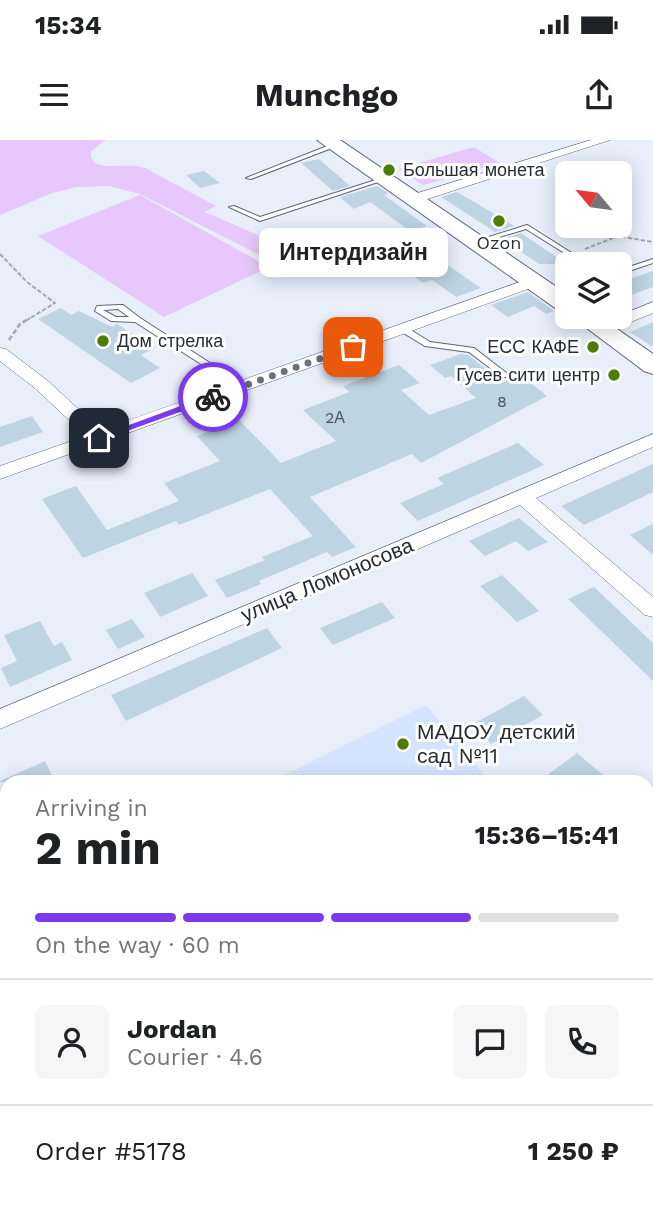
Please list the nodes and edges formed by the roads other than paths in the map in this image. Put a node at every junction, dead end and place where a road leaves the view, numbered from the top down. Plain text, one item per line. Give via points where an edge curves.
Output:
1 (604, 140) edge
2 (331, 143) edge
3 (249, 178) dead end
4 (384, 179) junction
5 (413, 199) junction
6 (232, 207) dead end
7 (515, 219) dead end
8 (527, 227) junction
9 (475, 242) junction
10 (566, 252) edge
11 (653, 261) edge
12 (632, 268) edge
13 (534, 282) junction
14 (555, 297) edge
15 (653, 307) edge
16 (632, 313) edge
17 (137, 320) dead end
18 (403, 329) junction
19 (601, 329) edge
20 (4, 347) edge
21 (653, 366) edge
22 (505, 375) dead end
23 (242, 386) junction
24 (99, 438) junction
25 (653, 440) edge
26 (0, 473) edge
27 (523, 497) junction
28 (653, 609) edge
29 (0, 719) edge

1 - 5 street
2 - 3 lane
2 - 4 main road
4 - 5 main road
4 - 6 lane via 260,219
5 - 9 main road
7 - 8 lane
8 - 9 lane
8 - 10 lane
9 - 13 main road
11 - 12 lane
13 - 14 main road
13 - 18 street
15 - 16 street
17 - 23 lane
18 - 22 lane via 428,344 471,350
18 - 23 street
19 - 21 main road
20 - 24 street
23 - 24 street
24 - 26 street
25 - 27 street, улица Ломоносова
27 - 28 street
27 - 29 street, улица Ломоносова

